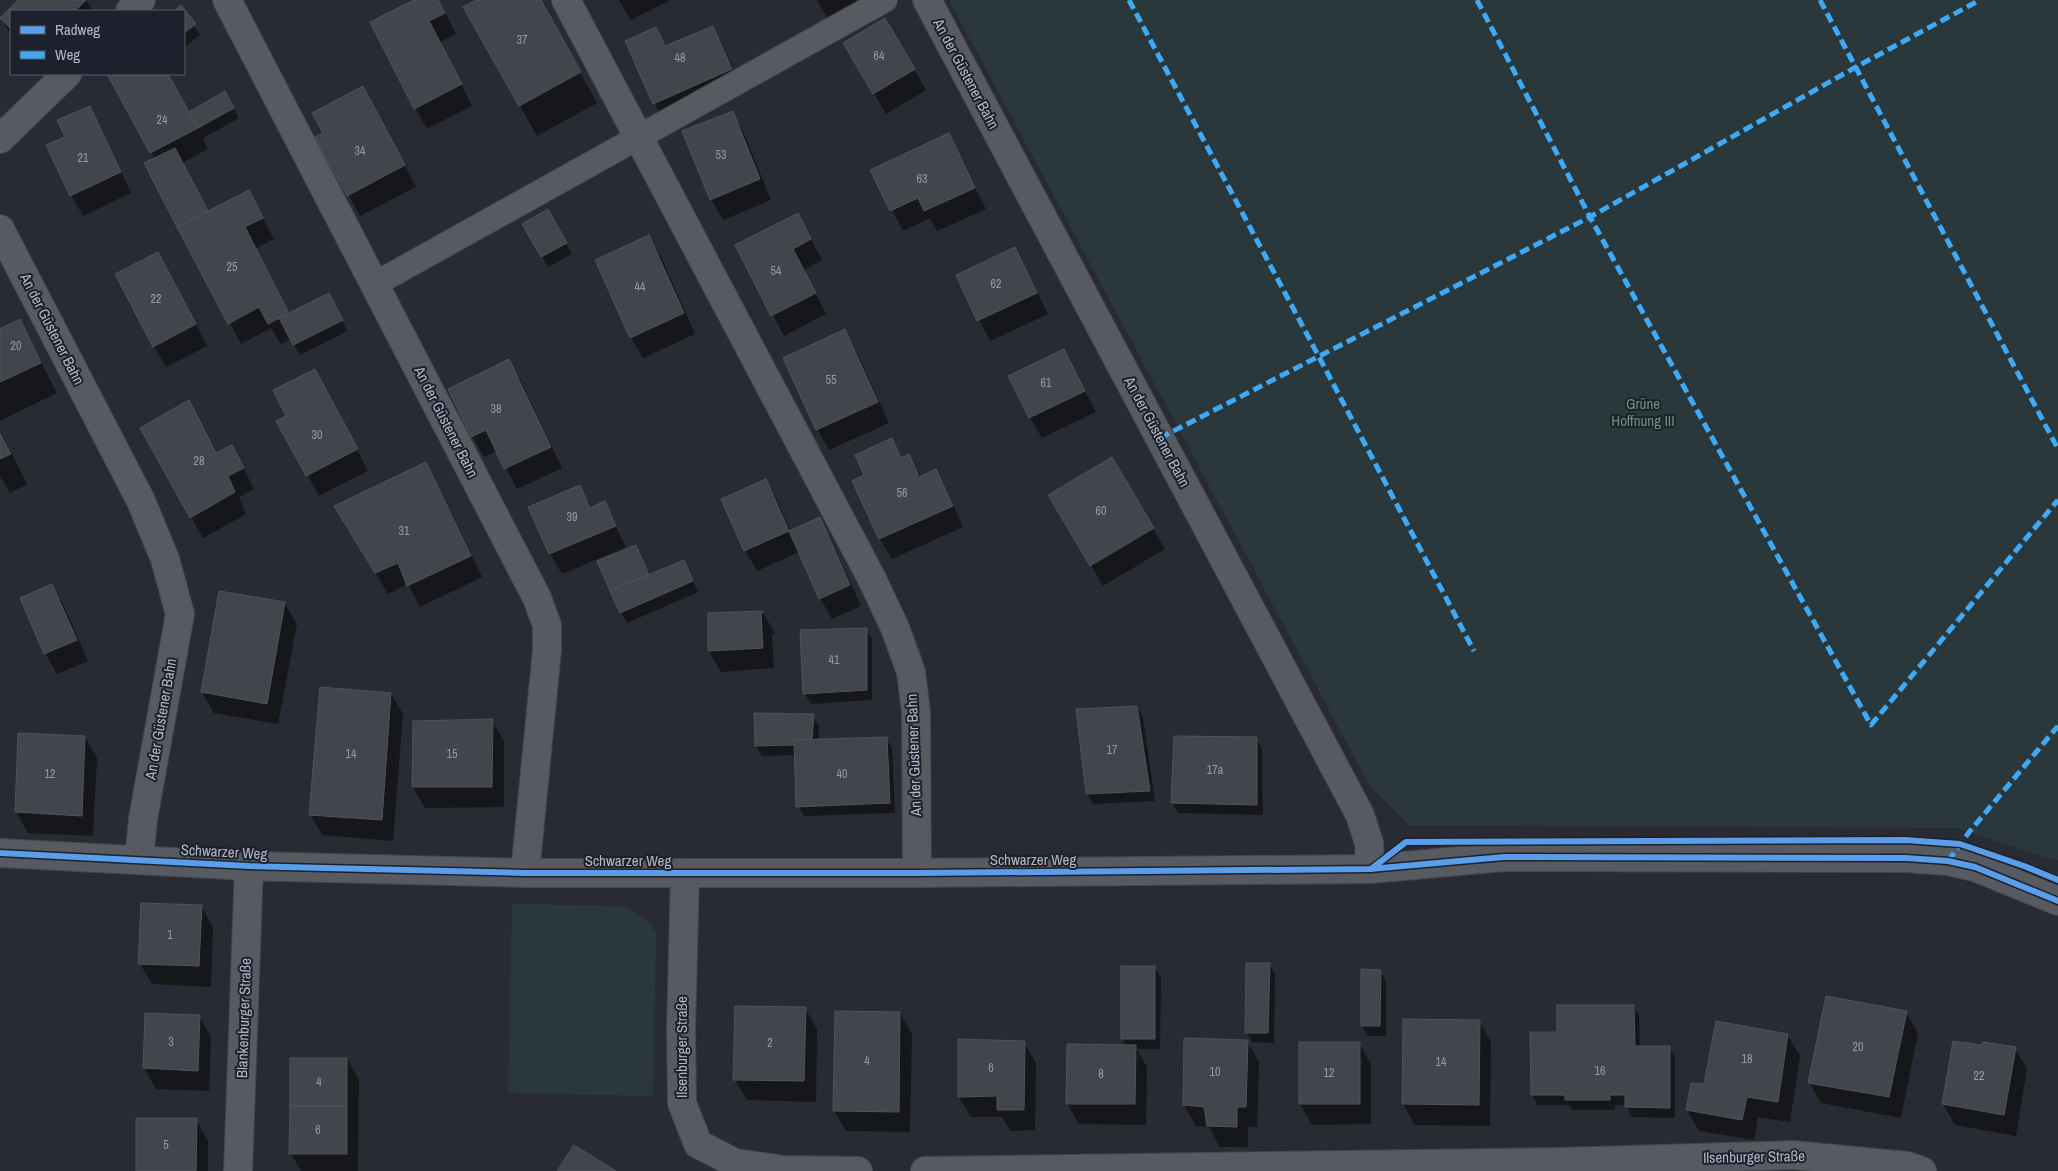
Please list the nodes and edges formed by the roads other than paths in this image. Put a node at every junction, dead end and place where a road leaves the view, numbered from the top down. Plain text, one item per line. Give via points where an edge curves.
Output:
1 (141, 0) edge
2 (227, 0) edge
3 (566, 0) edge
4 (885, 0) edge
5 (927, 0) edge
6 (131, 10) edge
7 (65, 75) edge
8 (639, 138) junction
9 (0, 139) edge
10 (0, 229) edge
11 (375, 284) junction
12 (0, 853) edge
13 (139, 860) junction
14 (249, 866) junction
15 (1370, 869) junction
16 (525, 873) junction
17 (685, 873) junction
18 (916, 873) junction
19 (2058, 901) edge
20 (1559, 1166) edge
21 (238, 1171) edge
22 (858, 1171) edge
23 (925, 1171) edge
24 (1922, 1171) edge

1 - 6 street
2 - 11 street, An der Güstener Bahn
3 - 8 street, An der Güstener Bahn
4 - 8 lane
5 - 15 street, An der Güstener Bahn via 1360,815 1369,843
7 - 9 street
8 - 11 lane
8 - 18 street, An der Güstener Bahn via 895,628 911,672 916,712
10 - 13 street, An der Güstener Bahn via 141,501 165,559 180,614 143,819
11 - 16 street, An der Güstener Bahn via 537,598 546,625
12 - 13 street, Schwarzer Weg
13 - 14 street, Schwarzer Weg
14 - 16 street, Schwarzer Weg
14 - 21 street, Blankenburger Straße
15 - 18 street, Schwarzer Weg
15 - 19 street, Schwarzer Weg via 1504,857 1906,858 1948,861 1975,868
16 - 17 street, Schwarzer Weg
17 - 18 street, Schwarzer Weg
17 - 22 street, Ilsenburger Straße via 682,1103 698,1144 735,1163 785,1170
20 - 23 street, Ilsenburger Straße
20 - 24 street, Ilsenburger Straße via 1793,1155 1907,1166

